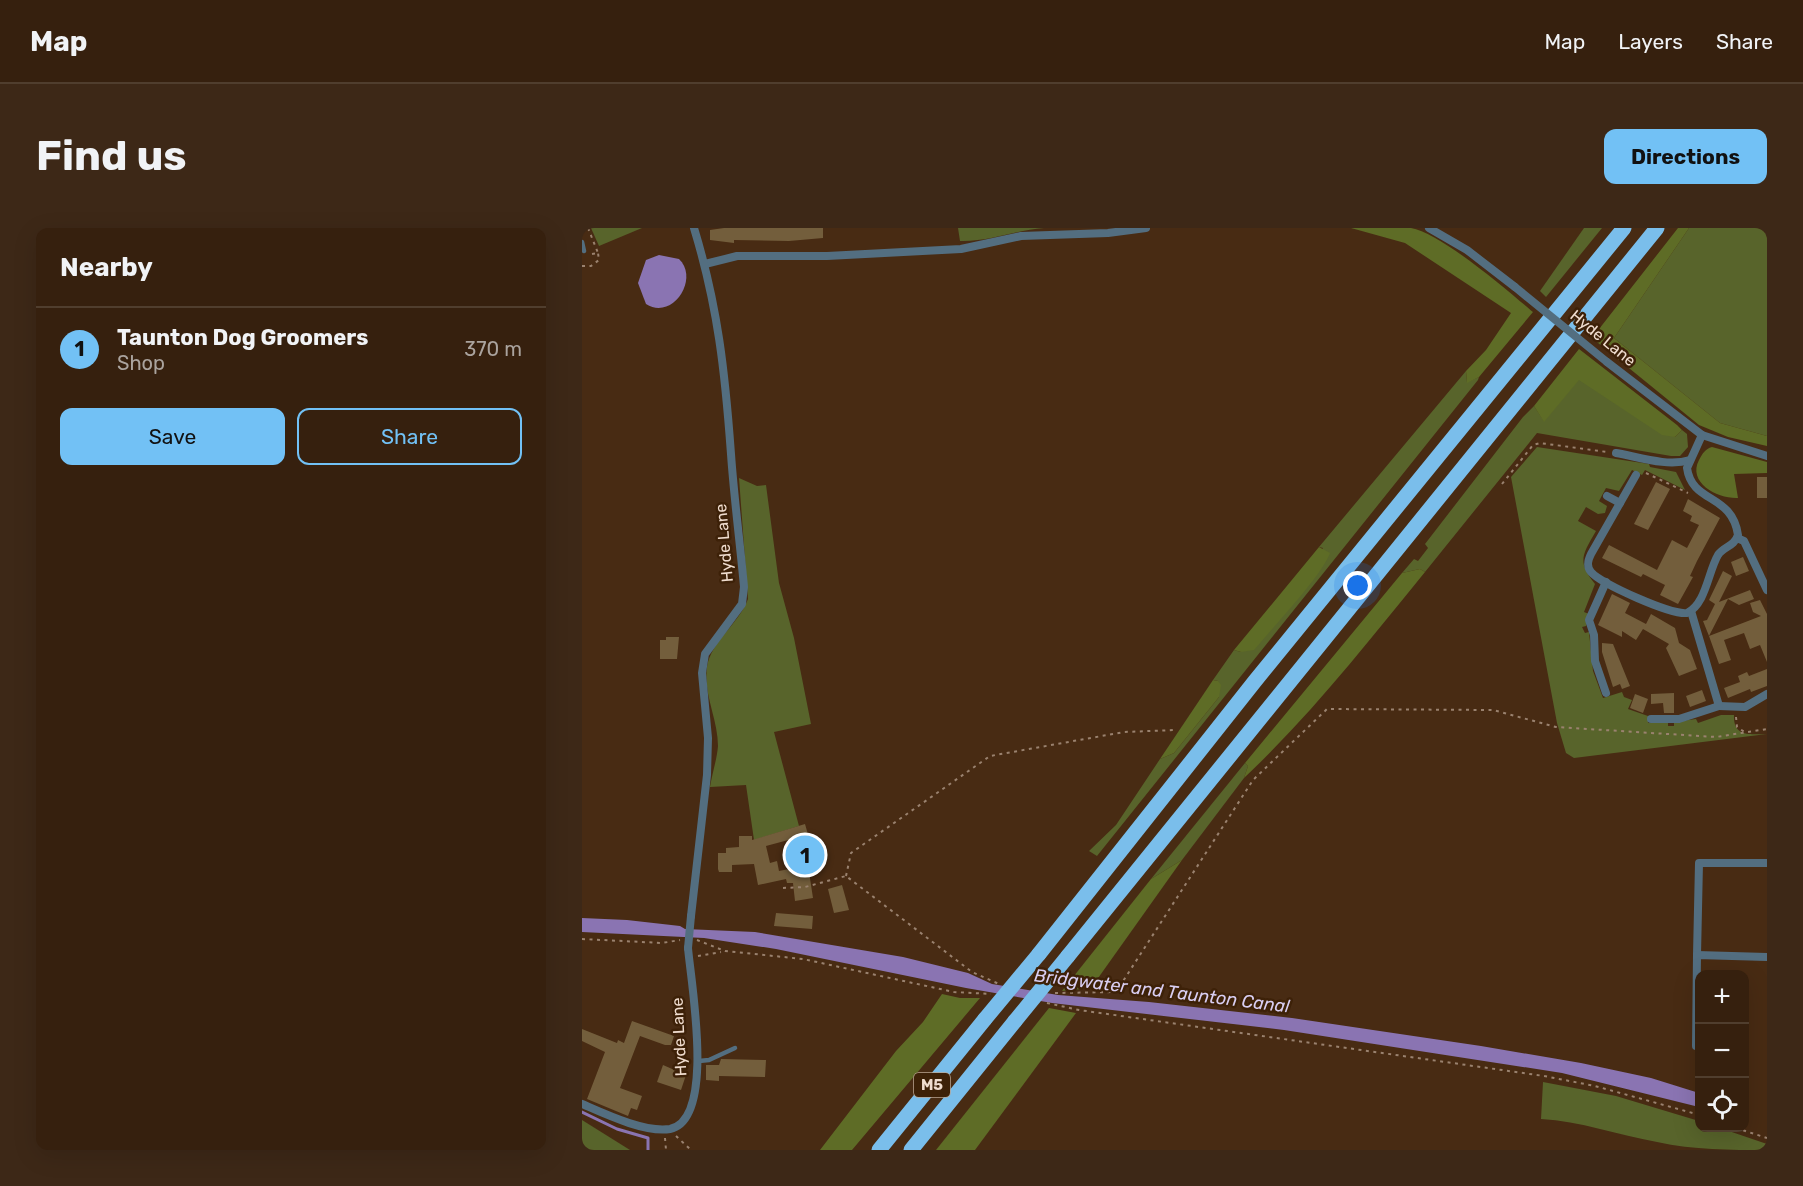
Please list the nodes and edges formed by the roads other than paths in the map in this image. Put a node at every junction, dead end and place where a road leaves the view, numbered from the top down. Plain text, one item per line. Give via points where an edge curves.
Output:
1 (694, 228) edge
2 (1146, 228) edge
3 (1429, 228) edge
4 (1624, 228) edge
5 (1657, 228) edge
6 (582, 243) edge
7 (582, 250) edge
8 (705, 264) junction
9 (1702, 435) junction
10 (1616, 453) road end
11 (1767, 456) edge
12 (1690, 460) junction
13 (1636, 475) road end
14 (1606, 496) dead end
15 (1620, 503) junction
16 (1737, 538) junction
17 (1606, 582) junction
18 (1767, 590) edge
19 (1691, 611) junction
20 (1606, 693) dead end
21 (1767, 694) edge
22 (1719, 706) junction
23 (1651, 719) dead end
24 (1767, 863) edge
25 (1697, 955) junction
26 (1767, 957) edge
27 (1696, 1024) edge
28 (735, 1048) dead end
29 (699, 1061) junction
30 (582, 1104) edge
31 (879, 1150) edge
32 (911, 1150) edge

1 - 8 street, Hyde Lane
2 - 8 street via 1021,236 961,249 737,256
3 - 9 street, Hyde Lane, bridge via 1467,250
4 - 31 highway, M5, bridge
5 - 32 highway, M5, bridge
6 - 7 lane
8 - 29 street, Hyde Lane, bridge via 727,396 744,587 741,604 705,654 702,674 707,775 690,948
9 - 11 street, Hyde Lane
9 - 12 street
10 - 12 street via 1680,463
12 - 16 street via 1688,474 1700,493 1728,509
13 - 15 street
14 - 15 street
15 - 17 street via 1588,562 1591,572
16 - 18 street via 1744,541
16 - 19 street via 1718,555 1699,602
17 - 19 street via 1671,612
17 - 20 street via 1589,620 1595,661
19 - 22 street
21 - 22 street via 1748,706
22 - 23 street via 1679,719
24 - 25 street via 1699,863
25 - 26 street
25 - 27 street
28 - 29 lane
29 - 30 street, Hyde Lane via 695,1097 680,1125 656,1128

